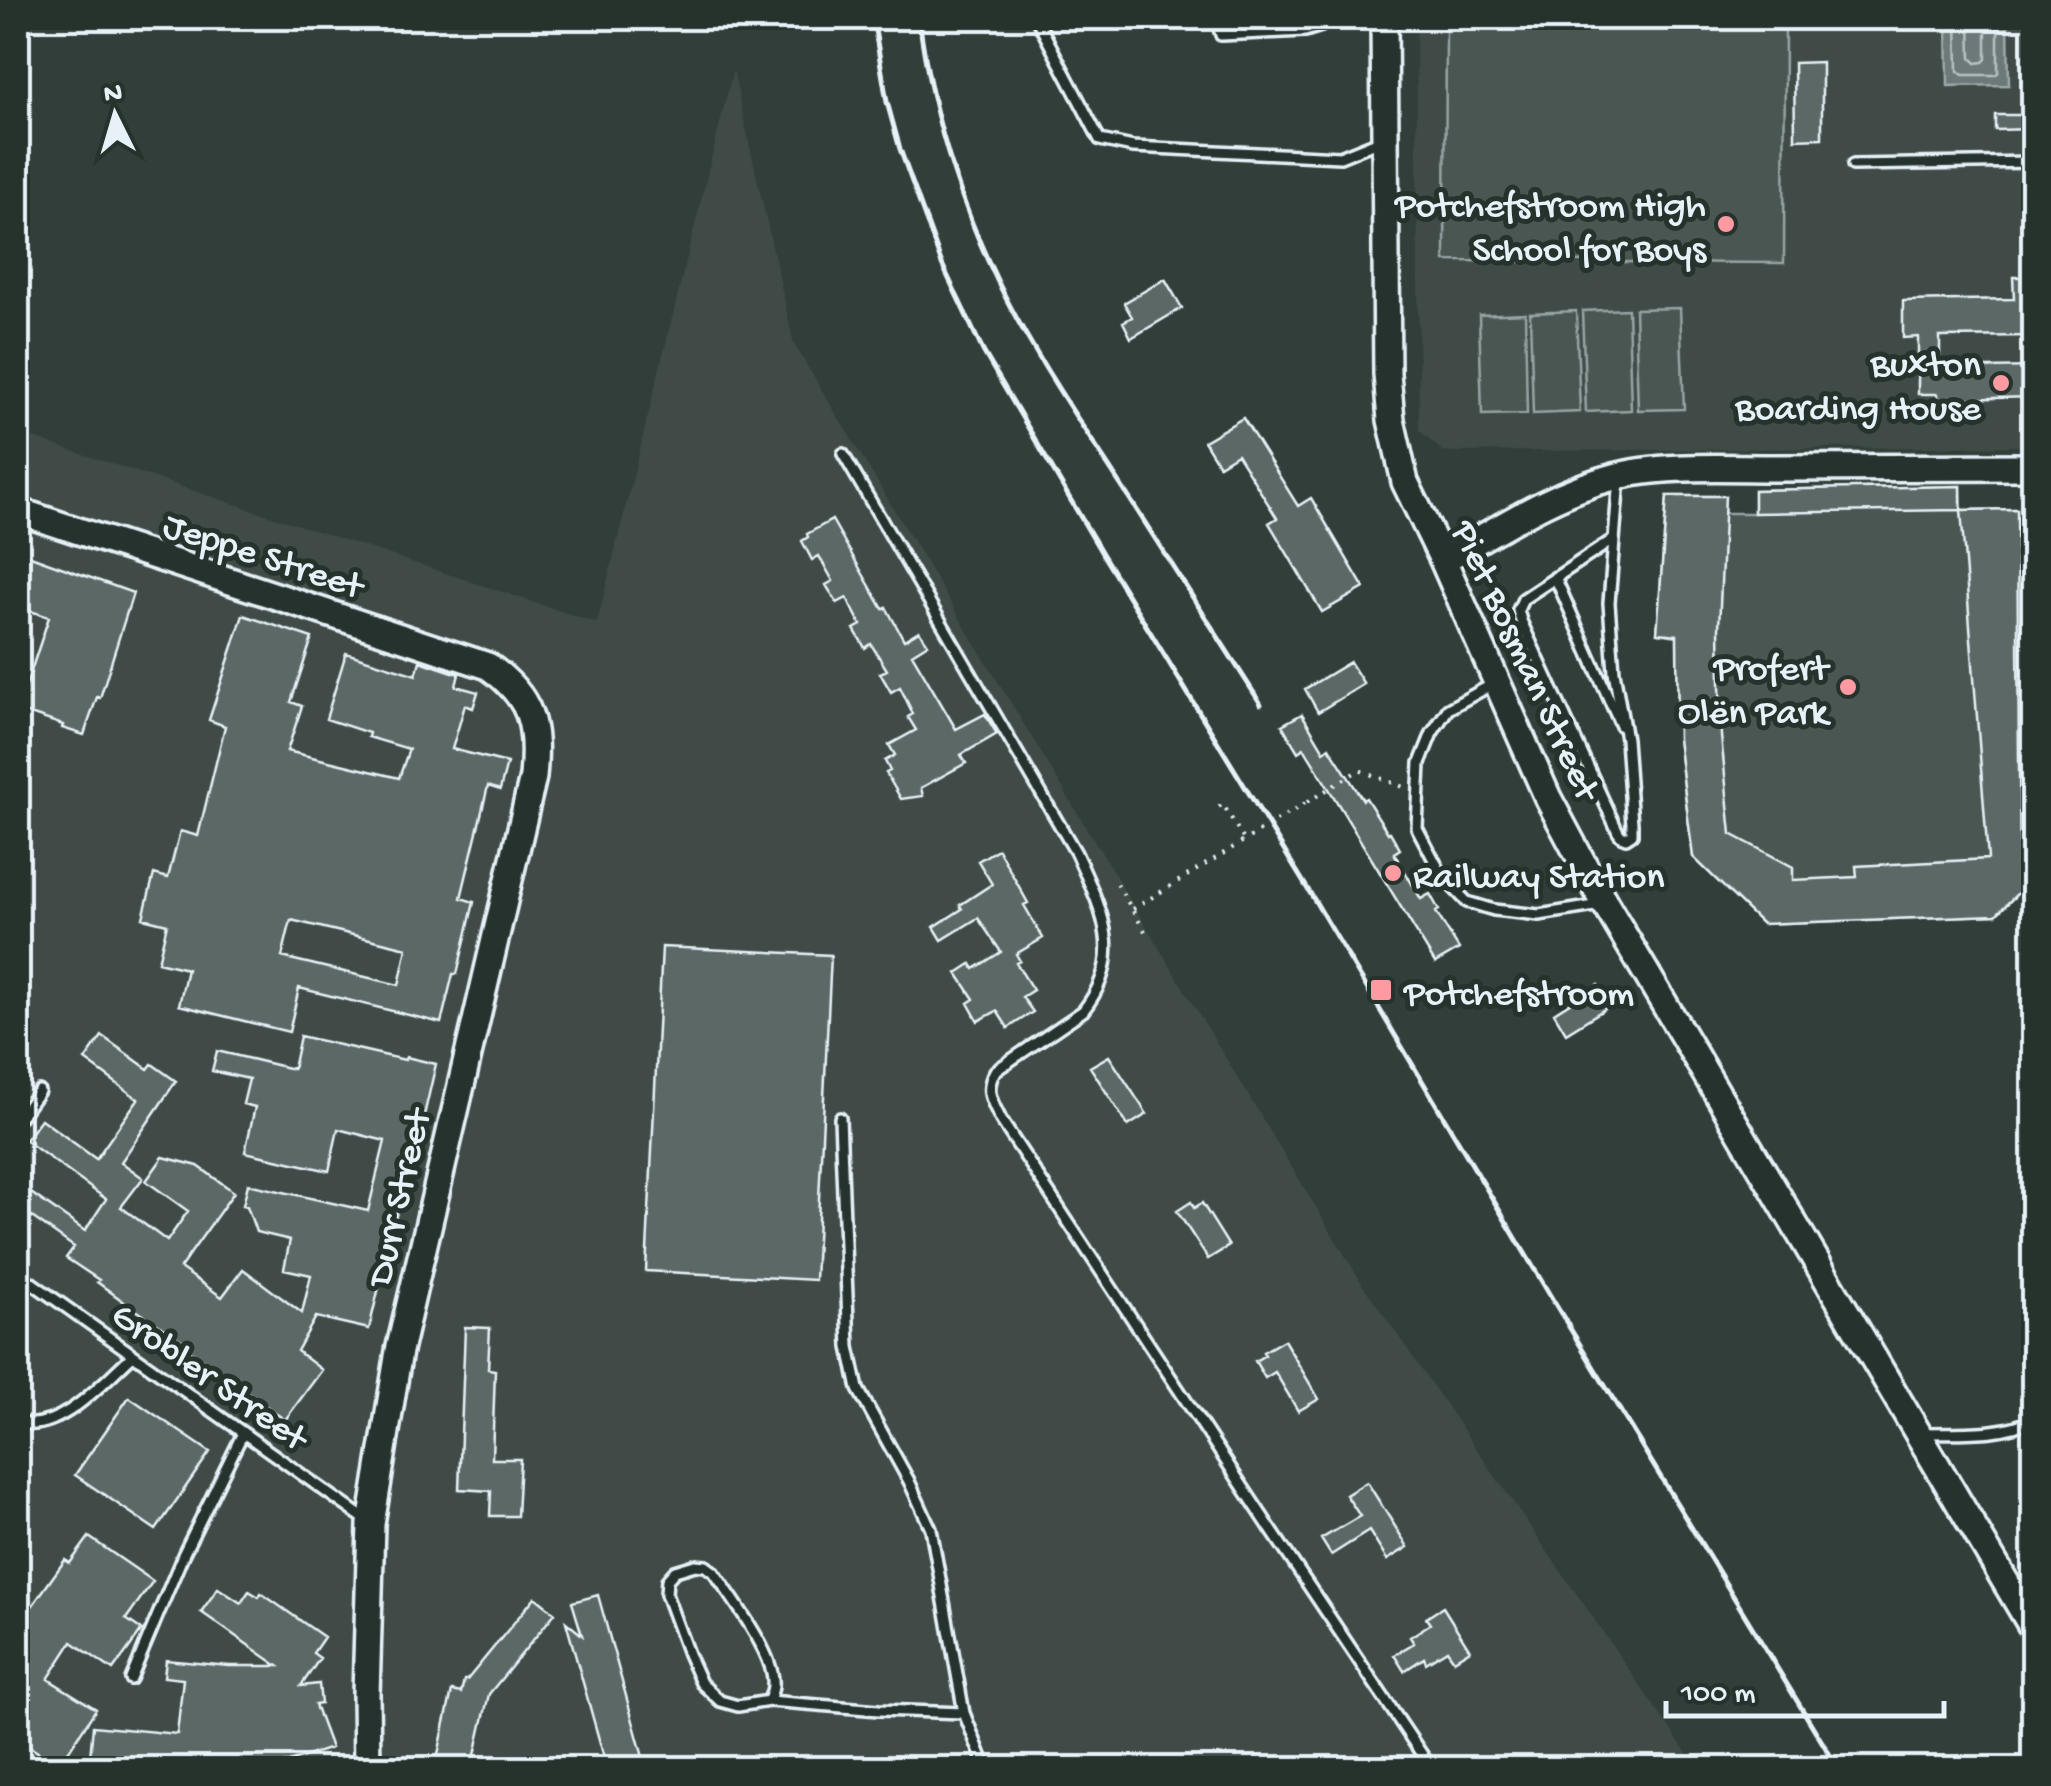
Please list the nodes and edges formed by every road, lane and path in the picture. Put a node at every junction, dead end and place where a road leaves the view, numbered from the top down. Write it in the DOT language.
graph roads {
  1 [pos="1036,18"];
  2 [pos="1216,18"];
  3 [pos="1322,18"];
  4 [pos="1384,18"];
  5 [pos="1384,140"];
  6 [pos="2034,162"];
  7 [pos="1852,164"];
  8 [pos="843,454"];
  9 [pos="2034,467"];
  10 [pos="1619,475"];
  11 [pos="18,511"];
  12 [pos="1614,539"];
  13 [pos="1443,560"];
  14 [pos="1556,577"];
  15 [pos="488,666"];
  16 [pos="1496,682"];
  17 [pos="1626,739"];
  18 [pos="1419,793"];
  19 [pos="1219,807"];
  20 [pos="1244,840"];
  21 [pos="1117,884"];
  22 [pos="1605,904"];
  23 [pos="1133,909"];
  24 [pos="1146,933"];
  25 [pos="39,1091"];
  26 [pos="840,1118"];
  27 [pos="18,1120"];
  28 [pos="18,1273"];
  29 [pos="133,1355"];
  30 [pos="2034,1419"];
  31 [pos="18,1422"];
  32 [pos="243,1433"];
  33 [pos="1917,1433"];
  34 [pos="370,1524"];
  35 [pos="2034,1630"];
  36 [pos="131,1679"];
  37 [pos="769,1701"];
  38 [pos="964,1713"];
  39 [pos="367,1768"];
  40 [pos="986,1768"];
  41 [pos="1431,1768"];
  1 -- 5 [label="lane"];
  2 -- 3 [label="lane"];
  4 -- 5 [label="street, Piet Bosman Street"];
  5 -- 13 [label="street, Piet Bosman Street"];
  6 -- 7 [label="lane"];
  8 -- 41 [label="lane"];
  9 -- 10 [label="street"];
  10 -- 12 [label="lane"];
  10 -- 13 [label="street"];
  11 -- 15 [label="street, Jeppe Street"];
  12 -- 14 [label="lane"];
  12 -- 17 [label="lane"];
  13 -- 16 [label="street, Piet Bosman Street"];
  14 -- 17 [label="lane"];
  14 -- 17 [label="lane"];
  15 -- 34 [label="street, Durr Street"];
  16 -- 18 [label="lane"];
  16 -- 22 [label="street, Piet Bosman Street"];
  18 -- 20 [label="path, bridge"];
  18 -- 22 [label="lane"];
  19 -- 20 [label="path"];
  20 -- 23 [label="path, bridge"];
  21 -- 23 [label="path"];
  22 -- 33 [label="street, Piet Bosman Street"];
  23 -- 24 [label="path"];
  25 -- 27 [label="lane"];
  26 -- 38 [label="lane"];
  28 -- 29 [label="lane, Grobler Street"];
  29 -- 31 [label="lane"];
  29 -- 32 [label="lane, Grobler Street"];
  30 -- 33 [label="lane"];
  32 -- 34 [label="lane, Grobler Street"];
  32 -- 36 [label="lane"];
  33 -- 35 [label="street, Piet Bosman Street"];
  34 -- 39 [label="street, Durr Street"];
  37 -- 37 [label="lane"];
  37 -- 38 [label="lane"];
  38 -- 40 [label="lane"];
}
